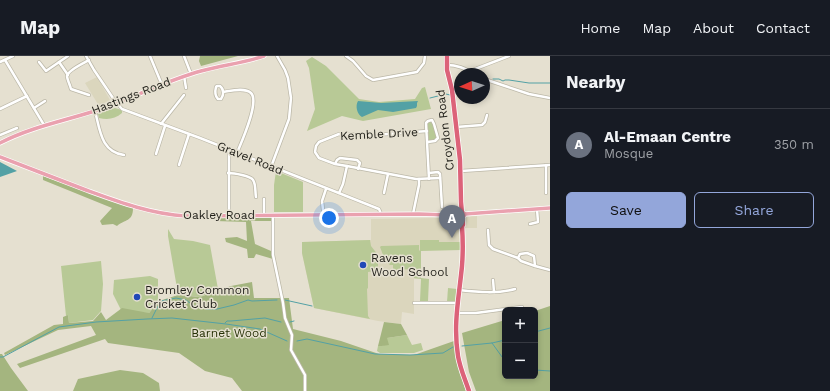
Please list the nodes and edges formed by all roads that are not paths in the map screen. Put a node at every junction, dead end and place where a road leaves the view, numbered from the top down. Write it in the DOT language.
graph roads {
  1 [pos="13,56"];
  2 [pos="68,56"];
  3 [pos="86,56"];
  4 [pos="150,56"];
  5 [pos="184,56"];
  6 [pos="264,56"];
  7 [pos="277,56"];
  8 [pos="346,56"];
  9 [pos="425,56"];
  10 [pos="448,56"];
  11 [pos="509,56"];
  12 [pos="6,60"];
  13 [pos="89,60"];
  14 [pos="0,62"];
  15 [pos="39,62"];
  16 [pos="59,62"];
  17 [pos="447,65"];
  18 [pos="462,68"];
  19 [pos="478,68"];
  20 [pos="68,74"];
  21 [pos="191,74"];
  22 [pos="184,76"];
  23 [pos="490,81"];
  24 [pos="162,84"];
  25 [pos="186,88"];
  26 [pos="223,92"];
  27 [pos="89,95"];
  28 [pos="184,95"];
  29 [pos="27,96"];
  30 [pos="550,98"];
  31 [pos="46,101"];
  32 [pos="117,104"];
  33 [pos="34,108"];
  34 [pos="0,109"];
  35 [pos="95,111"];
  36 [pos="487,115"];
  37 [pos="161,124"];
  38 [pos="44,125"];
  39 [pos="165,126"];
  40 [pos="456,127"];
  41 [pos="17,128"];
  42 [pos="11,131"];
  43 [pos="427,131"];
  44 [pos="189,134"];
  45 [pos="0,135"];
  46 [pos="14,136"];
  47 [pos="428,142"];
  48 [pos="0,143"];
  49 [pos="229,150"];
  50 [pos="237,153"];
  51 [pos="156,154"];
  52 [pos="124,155"];
  53 [pos="0,157"];
  54 [pos="335,164"];
  55 [pos="179,165"];
  56 [pos="546,165"];
  57 [pos="550,165"];
  58 [pos="347,166"];
  59 [pos="271,167"];
  60 [pos="358,169"];
  61 [pos="460,171"];
  62 [pos="228,173"];
  63 [pos="429,173"];
  64 [pos="388,174"];
  65 [pos="440,178"];
  66 [pos="419,179"];
  67 [pos="429,179"];
  68 [pos="326,189"];
  69 [pos="384,193"];
  70 [pos="546,193"];
  71 [pos="339,194"];
  72 [pos="256,197"];
  73 [pos="264,198"];
  74 [pos="442,207"];
  75 [pos="550,208"];
  76 [pos="537,209"];
  77 [pos="323,210"];
  78 [pos="413,214"];
  79 [pos="229,215"];
  80 [pos="264,215"];
  81 [pos="273,215"];
  82 [pos="381,215"];
  83 [pos="462,215"];
  84 [pos="530,224"];
  85 [pos="488,230"];
  86 [pos="518,258"];
  87 [pos="535,266"];
  88 [pos="550,270"];
  89 [pos="493,280"];
  90 [pos="515,289"];
  91 [pos="459,290"];
  92 [pos="494,292"];
  93 [pos="414,303"];
  94 [pos="457,303"];
  95 [pos="502,310"];
  96 [pos="457,313"];
  97 [pos="305,391"];
  98 [pos="469,391"];
  1 -- 12 [label="street"];
  2 -- 16 [label="street"];
  3 -- 13 [label="street"];
  4 -- 24 [label="street"];
  5 -- 21 [label="street"];
  6 -- 21 [label="main road, Hastings Road"];
  7 -- 59 [label="street"];
  8 -- 9 [label="street"];
  10 -- 17 [label="highway, Croydon Road"];
  11 -- 19 [label="street"];
  12 -- 14 [label="street"];
  12 -- 29 [label="street"];
  13 -- 20 [label="street"];
  13 -- 32 [label="street"];
  15 -- 16 [label="street"];
  16 -- 20 [label="street"];
  17 -- 18 [label="street"];
  17 -- 40 [label="highway, Croydon Road"];
  20 -- 27 [label="street"];
  21 -- 22 [label="main road, Hastings Road"];
  22 -- 24 [label="main road, Hastings Road"];
  22 -- 25 [label="street"];
  23 -- 30 [label="street"];
  24 -- 32 [label="main road, Hastings Road"];
  26 -- 26 [label="street"];
  26 -- 50 [label="street"];
  28 -- 37 [label="street"];
  29 -- 33 [label="street"];
  29 -- 34 [label="street"];
  31 -- 33 [label="street"];
  32 -- 35 [label="main road, Hastings Road"];
  32 -- 37 [label="street, Gravel Road"];
  33 -- 38 [label="street"];
  35 -- 38 [label="main road, Hastings Road"];
  35 -- 52 [label="street"];
  36 -- 40 [label="street"];
  37 -- 39 [label="street, Gravel Road"];
  38 -- 46 [label="main road, Hastings Road"];
  39 -- 44 [label="street, Gravel Road"];
  39 -- 51 [label="street"];
  40 -- 61 [label="highway, Croydon Road"];
  41 -- 42 [label="street"];
  42 -- 45 [label="street"];
  42 -- 46 [label="street"];
  43 -- 47 [label="street"];
  43 -- 47 [label="street"];
  43 -- 54 [label="street, Kemble Drive"];
  44 -- 49 [label="street, Gravel Road"];
  44 -- 55 [label="street"];
  46 -- 48 [label="main road, Hastings Road"];
  47 -- 63 [label="street"];
  49 -- 50 [label="street, Gravel Road"];
  49 -- 62 [label="street"];
  50 -- 59 [label="street, Gravel Road"];
  53 -- 79 [label="main road, Oakley Road"];
  54 -- 58 [label="street"];
  54 -- 60 [label="street"];
  56 -- 57 [label="street"];
  56 -- 61 [label="street"];
  56 -- 70 [label="street"];
  58 -- 60 [label="street"];
  58 -- 71 [label="street"];
  59 -- 68 [label="street, Gravel Road"];
  60 -- 64 [label="street"];
  61 -- 83 [label="highway, Croydon Road"];
  62 -- 72 [label="street"];
  62 -- 79 [label="street"];
  63 -- 65 [label="street"];
  63 -- 67 [label="street"];
  64 -- 66 [label="street"];
  64 -- 69 [label="street"];
  65 -- 67 [label="street"];
  65 -- 74 [label="street"];
  66 -- 67 [label="street"];
  66 -- 78 [label="street"];
  68 -- 71 [label="street, Gravel Road"];
  68 -- 77 [label="street"];
  71 -- 82 [label="street, Gravel Road"];
  73 -- 80 [label="street"];
  75 -- 76 [label="main road, Oakley Road"];
  76 -- 83 [label="main road, Oakley Road"];
  76 -- 84 [label="street"];
  78 -- 82 [label="main road, Oakley Road"];
  78 -- 83 [label="main road, Oakley Road"];
  79 -- 80 [label="main road, Oakley Road"];
  80 -- 81 [label="main road, Oakley Road"];
  81 -- 82 [label="main road, Oakley Road"];
  81 -- 97 [label="street"];
  83 -- 91 [label="highway, Croydon Road"];
  85 -- 86 [label="street"];
  86 -- 87 [label="street"];
  86 -- 87 [label="street"];
  87 -- 88 [label="street"];
  89 -- 92 [label="street"];
  90 -- 92 [label="street"];
  91 -- 92 [label="street"];
  91 -- 94 [label="highway, Croydon Road"];
  93 -- 94 [label="street"];
  94 -- 96 [label="highway, Croydon Road"];
  95 -- 96 [label="street"];
  96 -- 98 [label="highway, Croydon Road"];
}
